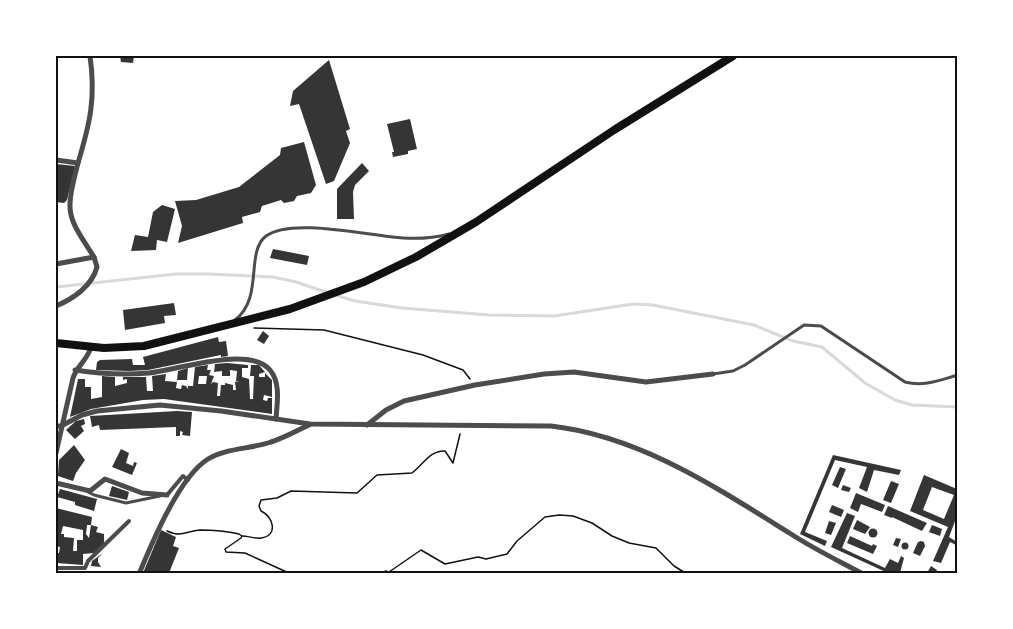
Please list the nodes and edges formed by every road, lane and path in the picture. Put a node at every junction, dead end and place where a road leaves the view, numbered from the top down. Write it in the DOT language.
graph roads {
  1 [pos="90,56"];
  2 [pos="733,56"];
  3 [pos="56,160"];
  4 [pos="78,163"];
  5 [pos="457,233"];
  6 [pos="94,257"];
  7 [pos="56,264"];
  8 [pos="58,305"];
  9 [pos="239,322"];
  10 [pos="226,326"];
  11 [pos="56,343"];
  12 [pos="91,347"];
  13 [pos="75,370"];
  14 [pos="713,374"];
  15 [pos="957,375"];
  16 [pos="475,386"];
  17 [pos="276,418"];
  18 [pos="310,424"];
  19 [pos="367,425"];
  20 [pos="58,426"];
  21 [pos="462,426"];
  22 [pos="56,453"];
  23 [pos="189,480"];
  24 [pos="56,483"];
  25 [pos="87,491"];
  26 [pos="167,495"];
  27 [pos="129,521"];
  28 [pos="158,527"];
  29 [pos="242,536"];
  30 [pos="56,568"];
  31 [pos="74,571"];
  32 [pos="390,572"];
  33 [pos="139,573"];
  34 [pos="291,573"];
  35 [pos="379,573"];
  36 [pos="687,573"];
  37 [pos="863,573"];
  1 -- 4 [label="street"];
  2 -- 5 [label="main road"];
  3 -- 4 [label="street"];
  4 -- 6 [label="street"];
  5 -- 9 [label="main road"];
  5 -- 10 [label="lane"];
  6 -- 7 [label="street"];
  6 -- 8 [label="street"];
  9 -- 10 [label="main road"];
  9 -- 16 [label="path"];
  10 -- 12 [label="main road"];
  11 -- 12 [label="main road"];
  12 -- 13 [label="street"];
  13 -- 17 [label="street"];
  13 -- 20 [label="street"];
  14 -- 15 [label="lane"];
  14 -- 16 [label="street"];
  16 -- 19 [label="street"];
  17 -- 18 [label="street"];
  17 -- 20 [label="street"];
  18 -- 19 [label="street"];
  18 -- 23 [label="street"];
  19 -- 21 [label="street"];
  20 -- 22 [label="street"];
  21 -- 29 [label="path"];
  21 -- 37 [label="street"];
  23 -- 26 [label="street"];
  23 -- 28 [label="street"];
  24 -- 25 [label="street"];
  25 -- 26 [label="lane"];
  25 -- 26 [label="street"];
  27 -- 31 [label="street"];
  28 -- 29 [label="path"];
  28 -- 33 [label="street"];
  29 -- 34 [label="path"];
  30 -- 31 [label="street"];
  32 -- 35 [label="path"];
  32 -- 36 [label="path"];
}
